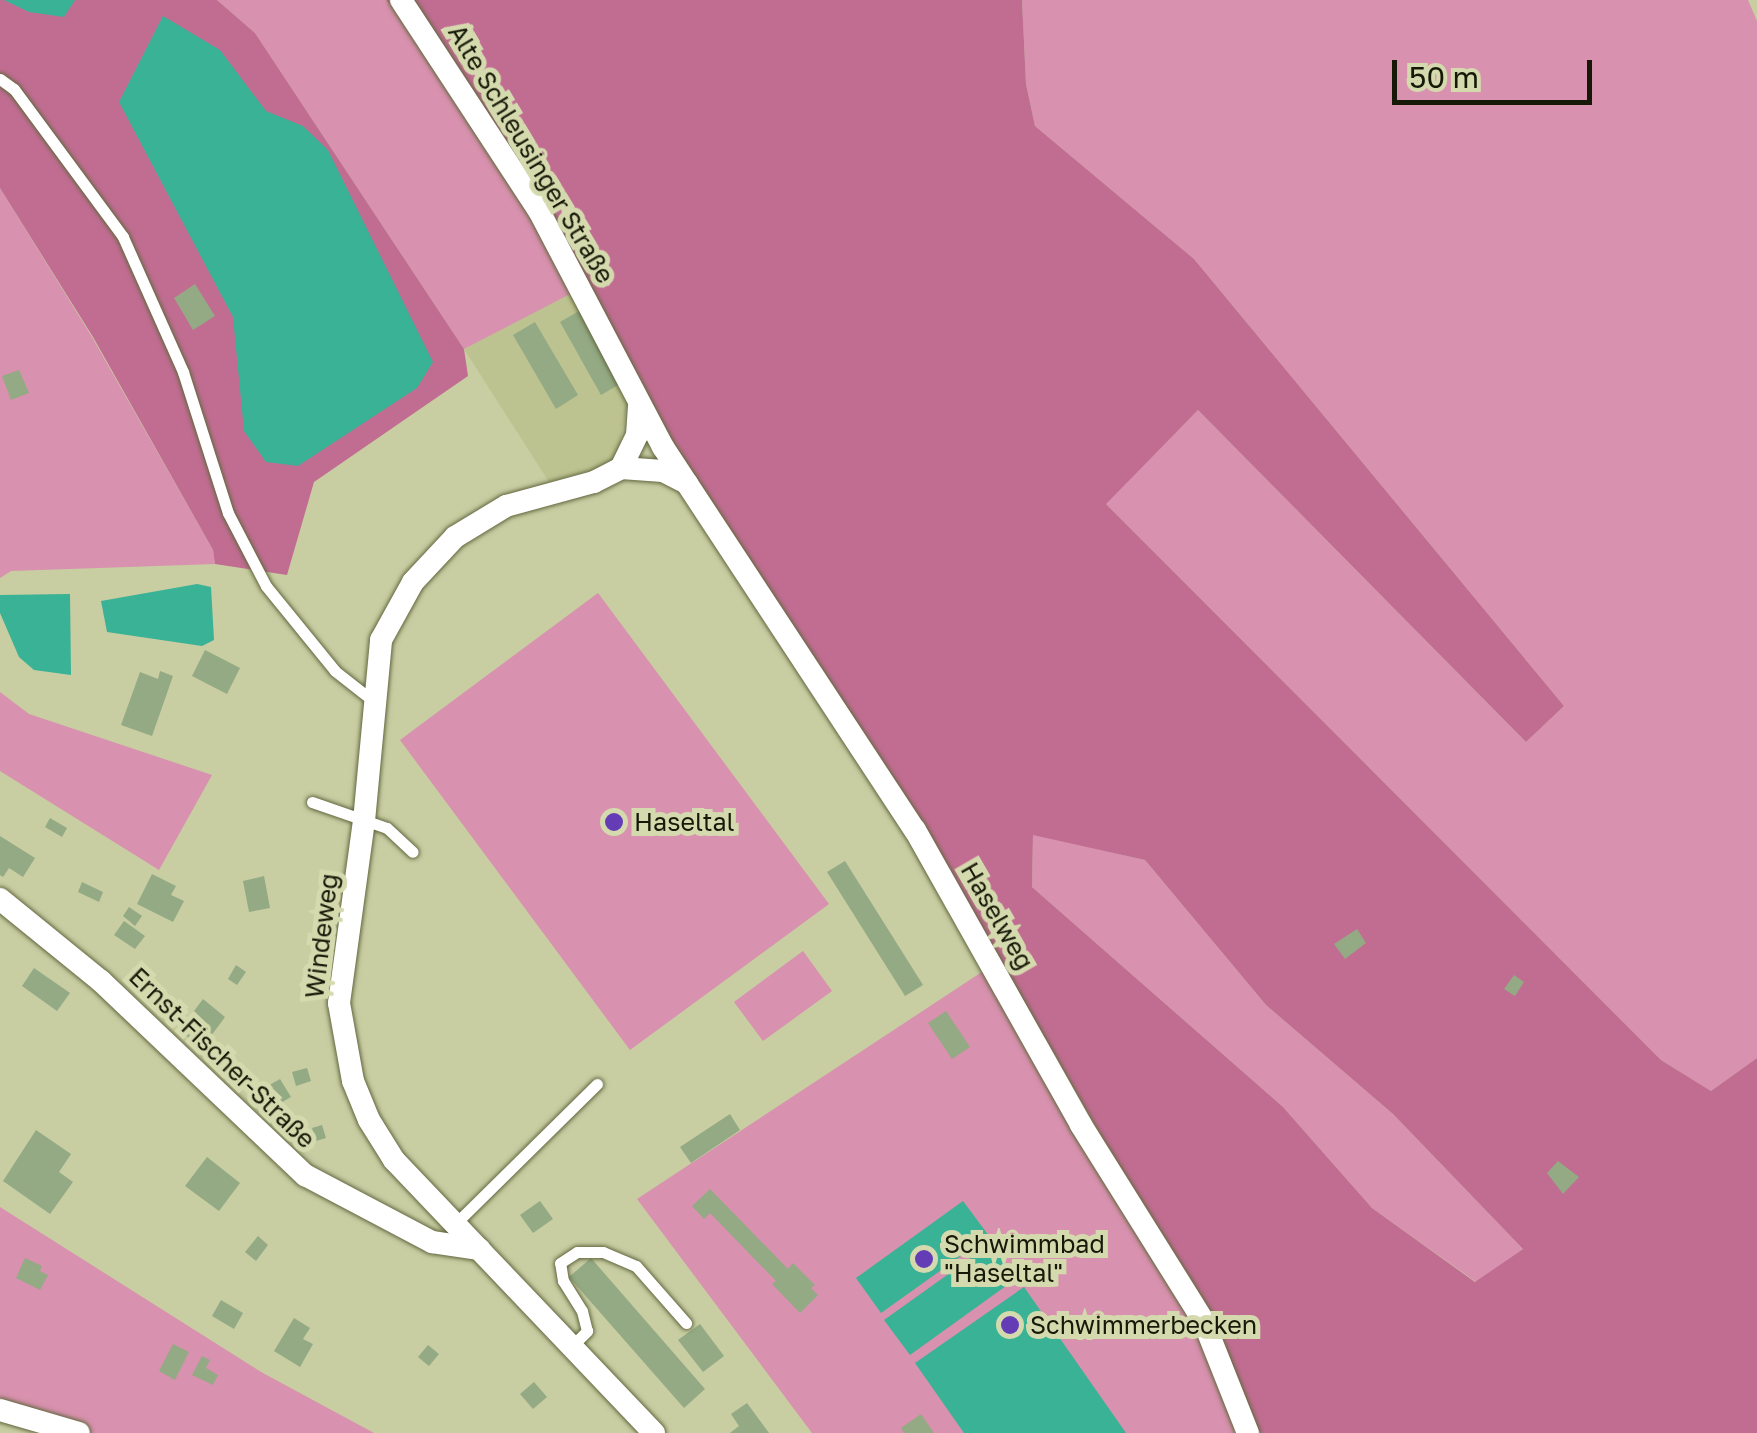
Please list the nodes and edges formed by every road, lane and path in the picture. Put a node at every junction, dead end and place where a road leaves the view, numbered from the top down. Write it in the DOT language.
graph roads {
  1 [pos="401,0"];
  2 [pos="0,79"];
  3 [pos="640,406"];
  4 [pos="663,447"];
  5 [pos="621,468"];
  6 [pos="690,485"];
  7 [pos="372,700"];
  8 [pos="312,802"];
  9 [pos="364,821"];
  10 [pos="414,852"];
  11 [pos="0,899"];
  12 [pos="597,1084"];
  13 [pos="456,1223"];
  14 [pos="478,1249"];
  15 [pos="686,1323"];
  16 [pos="571,1346"];
  17 [pos="0,1410"];
  18 [pos="79,1433"];
  19 [pos="654,1433"];
  20 [pos="1248,1433"];
  1 -- 3 [label="street, Alte Schleusinger Straße"];
  2 -- 7 [label="lane"];
  3 -- 4 [label="street, Alte Schleusinger Straße"];
  3 -- 5 [label="street"];
  4 -- 6 [label="street, Haselweg"];
  5 -- 6 [label="street"];
  5 -- 7 [label="street, Windeweg"];
  6 -- 20 [label="street, Haselweg"];
  7 -- 9 [label="street, Windeweg"];
  8 -- 9 [label="lane"];
  9 -- 10 [label="lane"];
  9 -- 13 [label="street, Windeweg"];
  11 -- 14 [label="street, Ernst-Fischer-Straße"];
  12 -- 13 [label="lane"];
  13 -- 14 [label="street, Windeweg"];
  14 -- 16 [label="street, Windeweg"];
  15 -- 16 [label="lane"];
  16 -- 19 [label="street, Windeweg"];
  17 -- 18 [label="street"];
}
